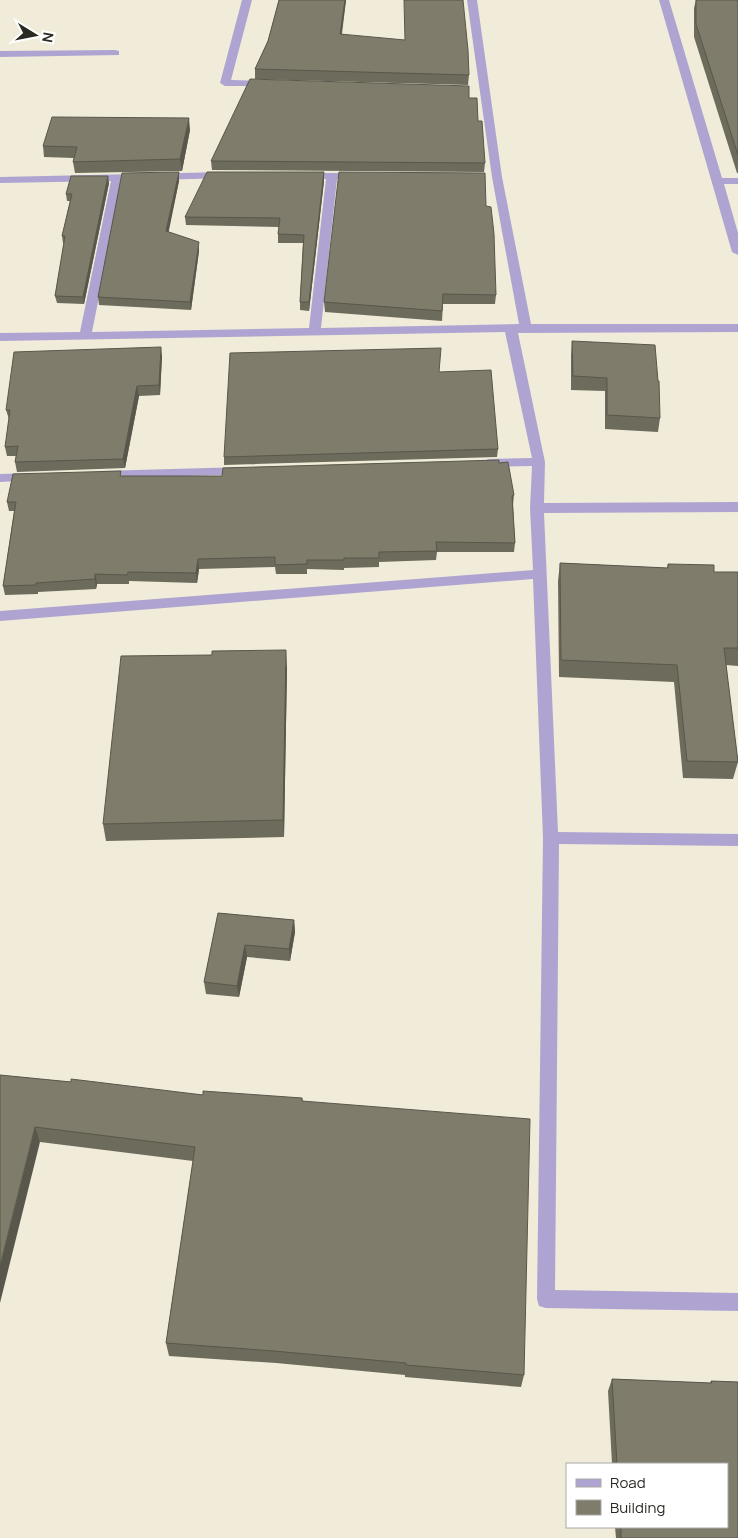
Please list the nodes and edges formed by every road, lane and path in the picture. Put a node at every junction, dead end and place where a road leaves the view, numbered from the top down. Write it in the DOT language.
graph roads {
  1 [pos="247,0"];
  2 [pos="472,0"];
  3 [pos="664,0"];
  4 [pos="115,53"];
  5 [pos="0,54"];
  6 [pos="275,84"];
  7 [pos="232,175"];
  8 [pos="292,176"];
  9 [pos="332,176"];
  10 [pos="371,176"];
  11 [pos="118,178"];
  12 [pos="0,180"];
  13 [pos="738,180"];
  14 [pos="717,181"];
  15 [pos="738,252"];
  16 [pos="526,328"];
  17 [pos="738,328"];
  18 [pos="315,332"];
  19 [pos="85,335"];
  20 [pos="0,337"];
  21 [pos="539,462"];
  22 [pos="480,463"];
  23 [pos="260,470"];
  24 [pos="91,475"];
  25 [pos="42,477"];
  26 [pos="0,478"];
  27 [pos="738,507"];
  28 [pos="537,508"];
  29 [pos="541,574"];
  30 [pos="0,616"];
  31 [pos="551,838"];
  32 [pos="738,840"];
  33 [pos="738,1302"];
  1 -- 6 [label="street"];
  2 -- 16 [label="street"];
  3 -- 14 [label="street"];
  4 -- 5 [label="street"];
  7 -- 11 [label="street"];
  8 -- 9 [label="street"];
  9 -- 10 [label="street"];
  9 -- 18 [label="street"];
  11 -- 12 [label="street"];
  11 -- 19 [label="street"];
  13 -- 14 [label="street"];
  14 -- 15 [label="street"];
  16 -- 17 [label="street"];
  16 -- 18 [label="street"];
  16 -- 21 [label="street"];
  18 -- 19 [label="street"];
  19 -- 20 [label="street"];
  21 -- 22 [label="street"];
  21 -- 28 [label="street"];
  23 -- 24 [label="street"];
  25 -- 26 [label="street"];
  27 -- 28 [label="street"];
  28 -- 29 [label="street"];
  29 -- 30 [label="street"];
  29 -- 31 [label="street"];
  31 -- 32 [label="street"];
  31 -- 33 [label="street"];
}
